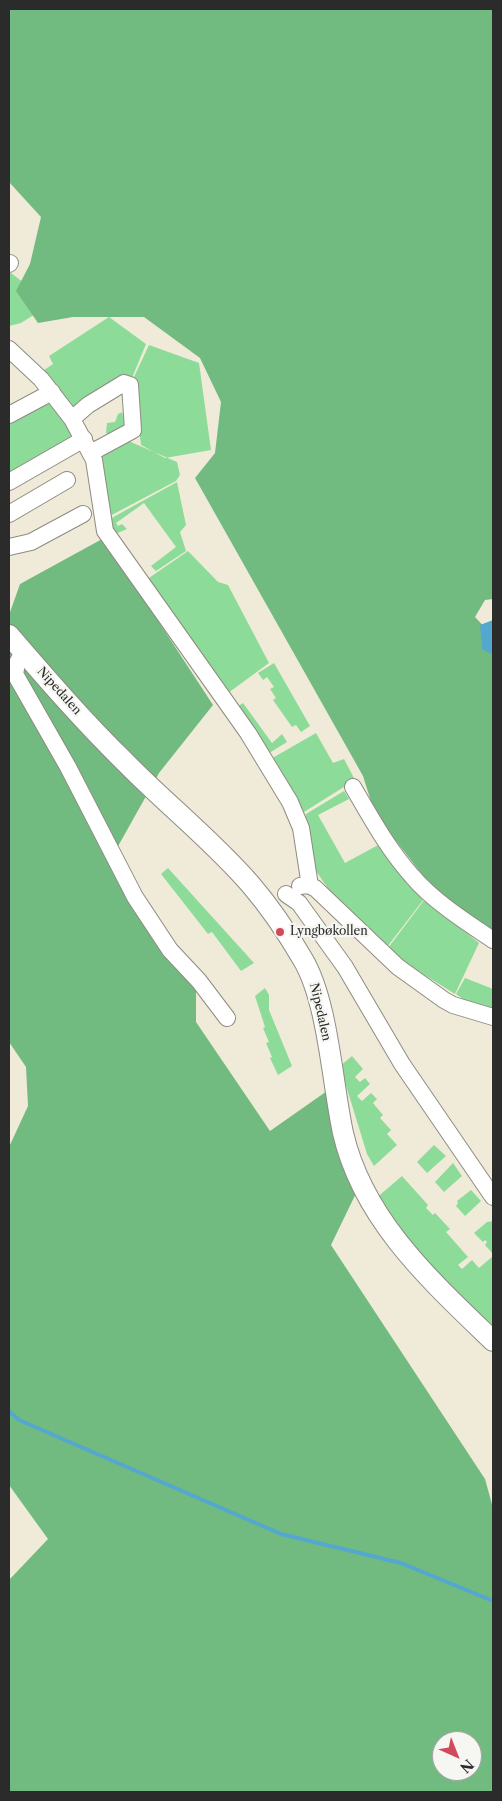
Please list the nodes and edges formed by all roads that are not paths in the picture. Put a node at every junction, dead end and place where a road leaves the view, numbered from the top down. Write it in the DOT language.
graph roads {
  1 [pos="9,349"];
  2 [pos="52,392"];
  3 [pos="9,415"];
  4 [pos="72,419"];
  5 [pos="87,444"];
  6 [pos="67,480"];
  7 [pos="9,482"];
  8 [pos="9,514"];
  9 [pos="83,514"];
  10 [pos="9,533"];
  11 [pos="9,547"];
  12 [pos="9,635"];
  13 [pos="23,652"];
  14 [pos="352,787"];
  15 [pos="310,886"];
  16 [pos="286,894"];
  17 [pos="264,903"];
  18 [pos="493,940"];
  19 [pos="227,1018"];
  20 [pos="490,1018"];
  21 [pos="493,1197"];
  22 [pos="493,1340"];
  1 -- 2 [label="street"];
  2 -- 3 [label="street"];
  2 -- 4 [label="street"];
  4 -- 5 [label="street"];
  4 -- 5 [label="street"];
  5 -- 7 [label="street"];
  5 -- 15 [label="street"];
  6 -- 8 [label="street"];
  9 -- 11 [label="street"];
  10 -- 11 [label="street"];
  12 -- 13 [label="street, Nipedalen"];
  13 -- 17 [label="street, Nipedalen"];
  13 -- 19 [label="street, Nipedalen"];
  14 -- 18 [label="street"];
  15 -- 16 [label="street"];
  15 -- 20 [label="street"];
  16 -- 17 [label="street"];
  16 -- 21 [label="street"];
  17 -- 22 [label="street, Nipedalen"];
}
